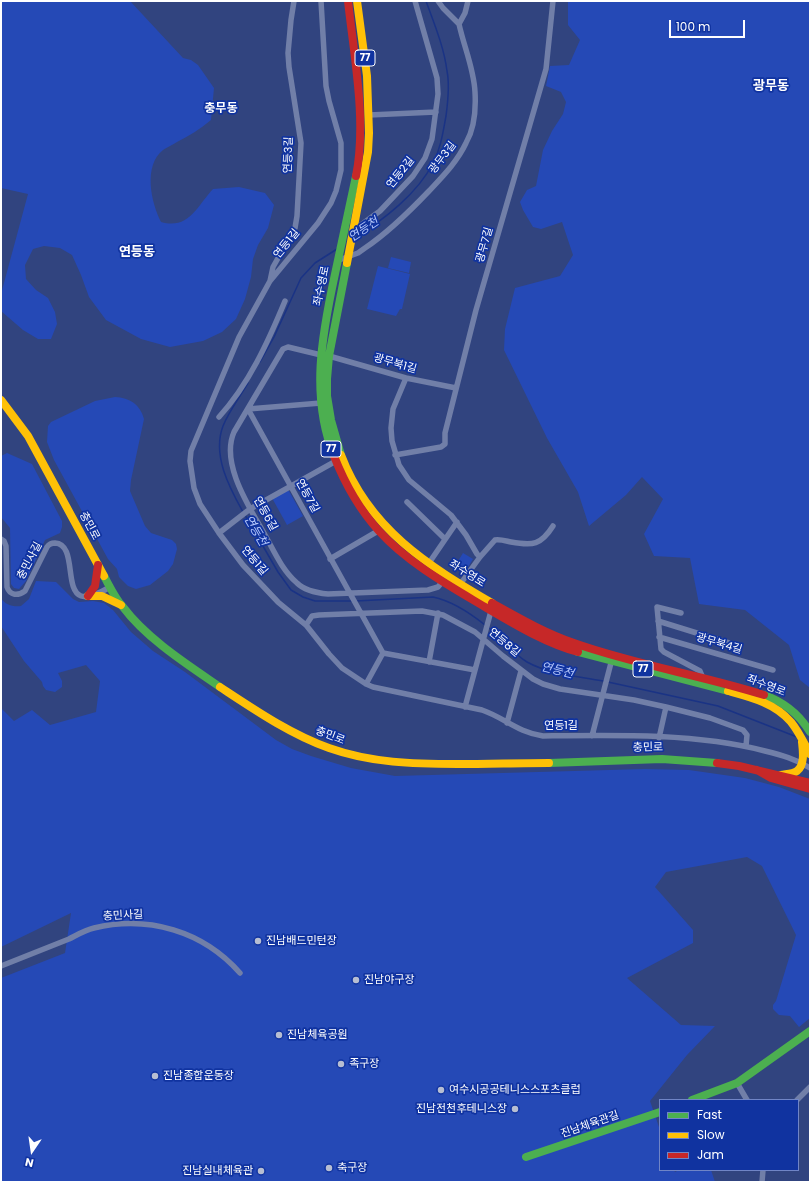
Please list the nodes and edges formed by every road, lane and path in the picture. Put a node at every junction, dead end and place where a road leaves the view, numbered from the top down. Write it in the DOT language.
graph roads {
  1 [pos="294,1"];
  2 [pos="321,1"];
  3 [pos="348,1"];
  4 [pos="357,1"];
  5 [pos="415,1"];
  6 [pos="438,1"];
  7 [pos="468,1"];
  8 [pos="553,1"];
  9 [pos="359,14"];
  10 [pos="350,15"];
  11 [pos="460,24"];
  12 [pos="436,112"];
  13 [pos="370,115"];
  14 [pos="364,151"];
  15 [pos="354,230"];
  16 [pos="348,256"];
  17 [pos="339,260"];
  18 [pos="270,281"];
  19 [pos="285,301"];
  20 [pos="325,356"];
  21 [pos="406,378"];
  22 [pos="456,388"];
  23 [pos="1,400"];
  24 [pos="321,403"];
  25 [pos="248,409"];
  26 [pos="219,417"];
  27 [pos="395,454"];
  28 [pos="336,461"];
  29 [pos="290,486"];
  30 [pos="407,502"];
  31 [pos="250,509"];
  32 [pos="457,522"];
  33 [pos="553,526"];
  34 [pos="378,530"];
  35 [pos="219,533"];
  36 [pos="1,539"];
  37 [pos="445,539"];
  38 [pos="480,557"];
  39 [pos="330,559"];
  40 [pos="429,563"];
  41 [pos="98,565"];
  42 [pos="441,577"];
  43 [pos="461,583"];
  44 [pos="110,587"];
  45 [pos="348,593"];
  46 [pos="88,596"];
  47 [pos="121,605"];
  48 [pos="490,612"];
  49 [pos="681,613"];
  50 [pos="360,614"];
  51 [pos="438,614"];
  52 [pos="658,621"];
  53 [pos="306,625"];
  54 [pos="659,637"];
  55 [pos="483,639"];
  56 [pos="729,643"];
  57 [pos="382,653"];
  58 [pos="611,661"];
  59 [pos="430,662"];
  60 [pos="475,670"];
  61 [pos="773,670"];
  62 [pos="521,671"];
  63 [pos="703,678"];
  64 [pos="366,684"];
  65 [pos="602,696"];
  66 [pos="465,707"];
  67 [pos="666,707"];
  68 [pos="507,723"];
  69 [pos="809,730"];
  70 [pos="592,736"];
  71 [pos="801,737"];
  72 [pos="659,738"];
  73 [pos="746,746"];
  74 [pos="810,746"];
  75 [pos="805,758"];
  76 [pos="810,768"];
  77 [pos="757,770"];
  78 [pos="781,775"];
  79 [pos="810,783"];
  80 [pos="810,789"];
  81 [pos="1,966"];
  82 [pos="240,973"];
  83 [pos="810,1031"];
  84 [pos="737,1083"];
  85 [pos="810,1087"];
  86 [pos="695,1099"];
  87 [pos="746,1099"];
  88 [pos="797,1099"];
  89 [pos="659,1112"];
  90 [pos="526,1157"];
  91 [pos="764,1171"];
  92 [pos="762,1182"];
  1 -- 18 [label="street, 연등3길"];
  2 -- 18 [label="street, 연등1길"];
  3 -- 10 [label="main road, 77"];
  4 -- 9 [label="main road, 77"];
  5 -- 12 [label="street, 연등2길"];
  6 -- 11 [label="street"];
  7 -- 11 [label="street"];
  8 -- 22 [label="street, 광무7길"];
  9 -- 10 [label="main road"];
  9 -- 13 [label="main road, 77"];
  10 -- 14 [label="main road, 77"];
  11 -- 16 [label="street, 광무3길"];
  12 -- 13 [label="street"];
  12 -- 15 [label="street, 연등2길"];
  13 -- 14 [label="main road, 77"];
  14 -- 15 [label="main road, 77"];
  14 -- 17 [label="main road, 좌수영로 / 77"];
  15 -- 16 [label="main road, 좌수영로"];
  16 -- 17 [label="street, 광무3길"];
  16 -- 20 [label="main road, 좌수영로 / 77"];
  17 -- 20 [label="main road, 좌수영로 / 77"];
  18 -- 35 [label="street, 연등1길"];
  19 -- 26 [label="street"];
  20 -- 21 [label="street, 광무북1길"];
  20 -- 24 [label="main road, 좌수영로 / 77"];
  20 -- 25 [label="street, 연등6길"];
  20 -- 40 [label="main road, 좌수영로 / 77"];
  21 -- 22 [label="street, 광무북1길"];
  21 -- 27 [label="street"];
  22 -- 27 [label="street, 광무7길"];
  23 -- 41 [label="main road, 충민로"];
  24 -- 25 [label="street"];
  24 -- 28 [label="main road, 좌수영로 / 77"];
  25 -- 29 [label="street, 연등7길"];
  25 -- 31 [label="street, 연등6길"];
  27 -- 32 [label="street"];
  28 -- 29 [label="street"];
  28 -- 34 [label="main road, 좌수영로 / 77"];
  29 -- 31 [label="street"];
  29 -- 39 [label="street, 연등7길"];
  30 -- 37 [label="street"];
  31 -- 35 [label="street"];
  31 -- 45 [label="street, 연등6길"];
  32 -- 37 [label="street"];
  32 -- 38 [label="street"];
  33 -- 38 [label="street"];
  34 -- 39 [label="street"];
  34 -- 42 [label="main road, 좌수영로 / 77"];
  35 -- 53 [label="street, 연등1길"];
  36 -- 46 [label="street, 충민사길"];
  37 -- 40 [label="street"];
  38 -- 43 [label="street"];
  39 -- 45 [label="street, 연등7길"];
  40 -- 42 [label="main road, 좌수영로 / 77"];
  41 -- 44 [label="main road, 충민로"];
  41 -- 46 [label="main road"];
  42 -- 43 [label="main road, 좌수영로 / 77"];
  42 -- 45 [label="street, 연등6길"];
  42 -- 48 [label="main road, 좌수영로 / 77"];
  43 -- 58 [label="main road, 좌수영로 / 77"];
  44 -- 46 [label="street"];
  44 -- 47 [label="main road, 충민로"];
  45 -- 50 [label="street, 연등7길"];
  46 -- 47 [label="main road"];
  47 -- 77 [label="main road, 충민로"];
  48 -- 55 [label="street"];
  48 -- 58 [label="main road, 좌수영로 / 77"];
  49 -- 52 [label="street"];
  50 -- 51 [label="street, 연등8길"];
  50 -- 53 [label="street, 연등8길"];
  50 -- 57 [label="street"];
  51 -- 55 [label="street, 연등8길"];
  51 -- 59 [label="street"];
  52 -- 54 [label="street"];
  52 -- 56 [label="street"];
  53 -- 64 [label="street, 연등1길"];
  54 -- 61 [label="street, 광무북4길"];
  54 -- 63 [label="street"];
  55 -- 60 [label="street"];
  55 -- 62 [label="street, 연등8길"];
  57 -- 59 [label="street"];
  57 -- 64 [label="street"];
  58 -- 63 [label="main road, 좌수영로 / 77"];
  58 -- 65 [label="street"];
  58 -- 71 [label="main road, 좌수영로 / 77"];
  59 -- 60 [label="street"];
  60 -- 66 [label="street"];
  62 -- 65 [label="street, 연등8길"];
  62 -- 68 [label="street"];
  63 -- 69 [label="main road, 좌수영로 / 77"];
  64 -- 66 [label="street, 연등1길"];
  65 -- 67 [label="street, 연등8길"];
  65 -- 70 [label="street"];
  66 -- 68 [label="street, 연등1길"];
  67 -- 72 [label="street"];
  67 -- 73 [label="street, 연등8길"];
  68 -- 70 [label="street, 연등1길"];
  70 -- 72 [label="street, 연등1길"];
  71 -- 74 [label="main road"];
  71 -- 75 [label="main road"];
  72 -- 73 [label="street, 연등1길"];
  73 -- 75 [label="street, 연등1길"];
  75 -- 76 [label="street, 연등1길"];
  75 -- 78 [label="main road"];
  77 -- 78 [label="main road, 충민로"];
  77 -- 80 [label="main road"];
  78 -- 79 [label="main road, 충민로"];
  81 -- 82 [label="street, 충민사길"];
  83 -- 84 [label="main road"];
  84 -- 86 [label="main road"];
  84 -- 87 [label="street"];
  85 -- 88 [label="street"];
  89 -- 90 [label="main road, 진남체육관길"];
  91 -- 92 [label="street"];
}
